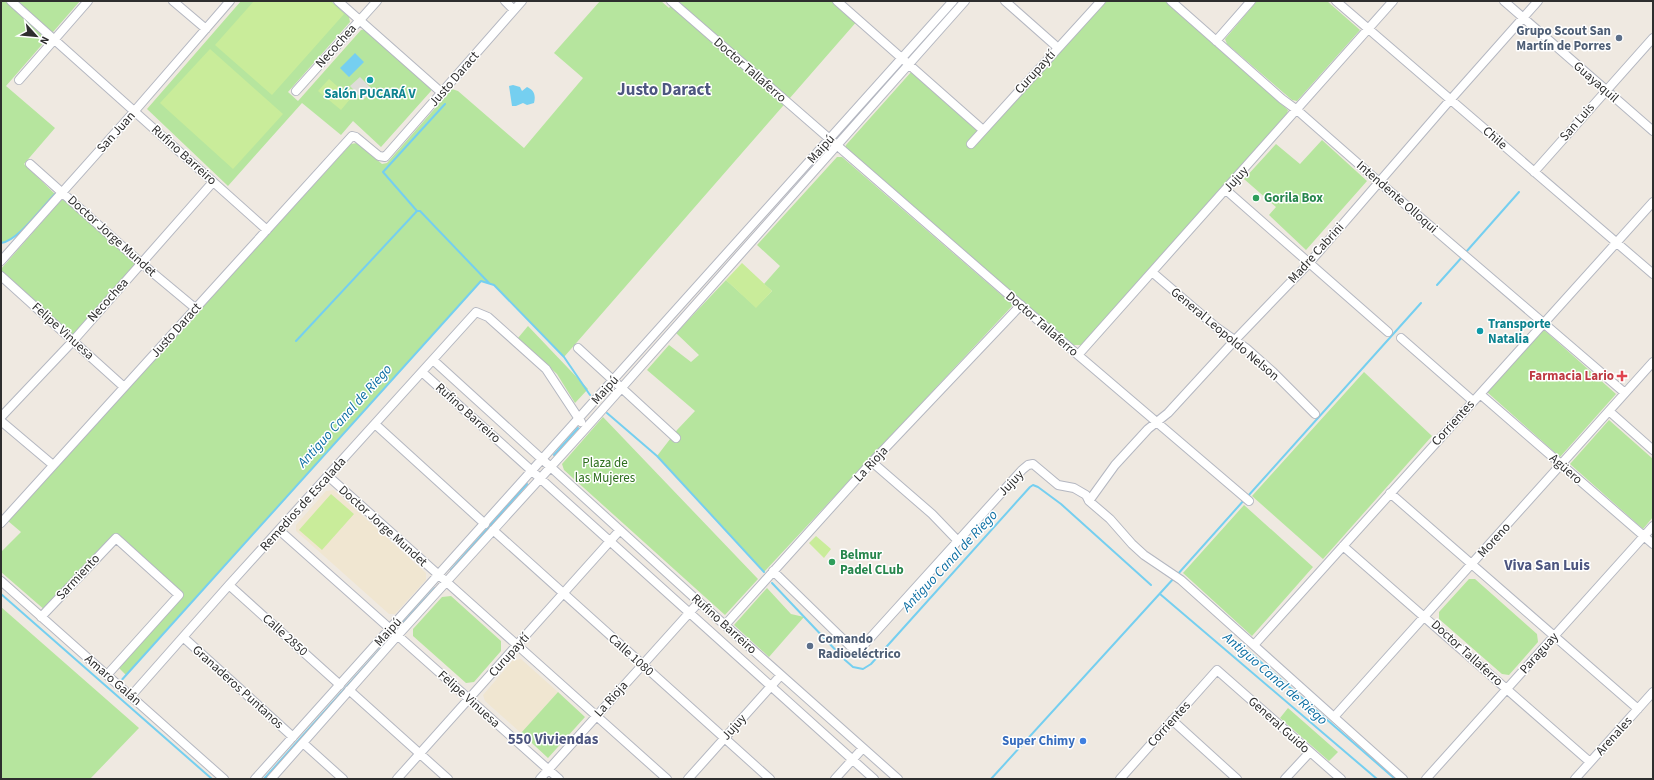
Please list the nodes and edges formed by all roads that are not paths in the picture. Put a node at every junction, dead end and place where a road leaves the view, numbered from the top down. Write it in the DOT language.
graph roads {
  1 [pos="11,1"];
  2 [pos="88,1"];
  3 [pos="173,1"];
  4 [pos="230,1"];
  5 [pos="338,1"];
  6 [pos="377,1"];
  7 [pos="505,1"];
  8 [pos="522,1"];
  9 [pos="671,1"];
  10 [pos="837,1"];
  11 [pos="953,1"];
  12 [pos="965,1"];
  13 [pos="1005,1"];
  14 [pos="1101,1"];
  15 [pos="1170,1"];
  16 [pos="1251,1"];
  17 [pos="1336,1"];
  18 [pos="1393,1"];
  19 [pos="1504,1"];
  20 [pos="1538,1"];
  21 [pos="514,10"];
  22 [pos="1523,17"];
  23 [pos="360,20"];
  24 [pos="206,29"];
  25 [pos="1368,29"];
  26 [pos="1653,38"];
  27 [pos="54,39"];
  28 [pos="1216,41"];
  29 [pos="1057,48"];
  30 [pos="901,59"];
  31 [pos="909,64"];
  32 [pos="19,80"];
  33 [pos="296,90"];
  34 [pos="1605,91"];
  35 [pos="442,93"];
  36 [pos="1451,99"];
  37 [pos="1297,110"];
  38 [pos="135,112"];
  39 [pos="983,130"];
  40 [pos="1653,131"];
  41 [pos="829,140"];
  42 [pos="971,144"];
  43 [pos="837,146"];
  44 [pos="30,164"];
  45 [pos="1534,172"];
  46 [pos="214,182"];
  47 [pos="1379,182"];
  48 [pos="1226,190"];
  49 [pos="62,192"];
  50 [pos="1653,202"];
  51 [pos="756,221"];
  52 [pos="764,228"];
  53 [pos="267,230"];
  54 [pos="1616,242"];
  55 [pos="1,261"];
  56 [pos="1310,262"];
  57 [pos="141,263"];
  58 [pos="1152,272"];
  59 [pos="1653,274"];
  60 [pos="1,276"];
  61 [pos="684,302"];
  62 [pos="1021,305"];
  63 [pos="195,308"];
  64 [pos="692,309"];
  65 [pos="1544,323"];
  66 [pos="1388,332"];
  67 [pos="1402,338"];
  68 [pos="73,340"];
  69 [pos="1235,340"];
  70 [pos="578,348"];
  71 [pos="1078,356"];
  72 [pos="433,360"];
  73 [pos="1653,362"];
  74 [pos="422,372"];
  75 [pos="613,381"];
  76 [pos="124,387"];
  77 [pos="620,388"];
  78 [pos="1625,393"];
  79 [pos="1480,394"];
  80 [pos="1474,401"];
  81 [pos="1609,411"];
  82 [pos="1315,414"];
  83 [pos="1,417"];
  84 [pos="578,419"];
  85 [pos="1,421"];
  86 [pos="1156,421"];
  87 [pos="375,424"];
  88 [pos="586,428"];
  89 [pos="676,438"];
  90 [pos="1653,450"];
  91 [pos="542,460"];
  92 [pos="872,462"];
  93 [pos="1561,464"];
  94 [pos="53,465"];
  95 [pos="550,467"];
  96 [pos="532,471"];
  97 [pos="328,476"];
  98 [pos="540,478"];
  99 [pos="1390,493"];
  100 [pos="1089,501"];
  101 [pos="1249,501"];
  102 [pos="1,523"];
  103 [pos="485,524"];
  104 [pos="1653,526"];
  105 [pos="279,530"];
  106 [pos="493,530"];
  107 [pos="620,530"];
  108 [pos="1644,536"];
  109 [pos="611,541"];
  110 [pos="958,541"];
  111 [pos="1653,544"];
  112 [pos="1343,546"];
  113 [pos="1472,564"];
  114 [pos="773,571"];
  115 [pos="439,576"];
  116 [pos="1,581"];
  117 [pos="446,582"];
  118 [pos="230,585"];
  119 [pos="563,594"];
  120 [pos="699,602"];
  121 [pos="690,612"];
  122 [pos="1425,616"];
  123 [pos="40,617"];
  124 [pos="724,625"];
  125 [pos="391,629"];
  126 [pos="398,635"];
  127 [pos="1554,636"];
  128 [pos="184,637"];
  129 [pos="517,645"];
  130 [pos="1254,645"];
  131 [pos="642,665"];
  132 [pos="1217,670"];
  133 [pos="107,675"];
  134 [pos="781,675"];
  135 [pos="772,685"];
  136 [pos="340,686"];
  137 [pos="1507,689"];
  138 [pos="349,690"];
  139 [pos="131,696"];
  140 [pos="1651,698"];
  141 [pos="469,699"];
  142 [pos="1638,709"];
  143 [pos="597,715"];
  144 [pos="1334,717"];
  145 [pos="1172,720"];
  146 [pos="293,737"];
  147 [pos="724,738"];
  148 [pos="303,743"];
  149 [pos="863,748"];
  150 [pos="1310,752"];
  151 [pos="420,754"];
  152 [pos="853,760"];
  153 [pos="1590,762"];
  154 [pos="548,770"];
  155 [pos="1126,777"];
  156 [pos="224,779"];
  157 [pos="255,779"];
  158 [pos="271,779"];
  159 [pos="343,779"];
  160 [pos="397,779"];
  161 [pos="448,779"];
  162 [pos="540,779"];
  163 [pos="559,779"];
  164 [pos="667,779"];
  165 [pos="688,779"];
  166 [pos="770,779"];
  167 [pos="835,779"];
  168 [pos="874,779"];
  169 [pos="898,779"];
  170 [pos="1237,779"];
  171 [pos="1285,779"];
  172 [pos="1341,779"];
  173 [pos="1403,779"];
  174 [pos="1426,779"];
  175 [pos="1575,779"];
  1 -- 27 [label="street, Rufino Barreiro"];
  2 -- 27 [label="street"];
  3 -- 24 [label="street"];
  4 -- 24 [label="street, San Juan"];
  5 -- 23 [label="street"];
  6 -- 23 [label="street, Necochea"];
  7 -- 21 [label="street"];
  8 -- 21 [label="street, Justo Daract"];
  9 -- 41 [label="street, Doctor Tallaferro"];
  10 -- 30 [label="street"];
  11 -- 30 [label="street, Maipú"];
  12 -- 31 [label="street, Maipú"];
  13 -- 29 [label="street"];
  14 -- 29 [label="street, Curupaytí"];
  15 -- 28 [label="street, Intendente Olloqui"];
  16 -- 28 [label="street"];
  17 -- 25 [label="street, Chile"];
  18 -- 25 [label="street, Jujuy"];
  19 -- 22 [label="street, Guayaquil"];
  20 -- 22 [label="street, Madre Cabrini"];
  21 -- 35 [label="street, Justo Daract"];
  22 -- 34 [label="street, Guayaquil"];
  22 -- 36 [label="street, Madre Cabrini"];
  23 -- 33 [label="street, Necochea"];
  23 -- 35 [label="street"];
  24 -- 38 [label="street, San Juan"];
  25 -- 36 [label="street, Chile"];
  25 -- 37 [label="street, Jujuy"];
  26 -- 34 [label="street, San Luis"];
  27 -- 32 [label="street"];
  27 -- 38 [label="street, Rufino Barreiro"];
  28 -- 37 [label="street, Intendente Olloqui"];
  29 -- 39 [label="street, Curupaytí"];
  30 -- 31 [label="street"];
  30 -- 41 [label="street, Maipú"];
  31 -- 39 [label="street"];
  31 -- 43 [label="street, Maipú"];
  34 -- 40 [label="street, Guayaquil"];
  34 -- 45 [label="street, San Luis"];
  35 -- 53 [label="street, Justo Daract"];
  36 -- 45 [label="street, Chile"];
  36 -- 47 [label="street, Madre Cabrini"];
  37 -- 47 [label="street, Intendente Olloqui"];
  37 -- 48 [label="street, Jujuy"];
  38 -- 46 [label="street, Rufino Barreiro"];
  38 -- 49 [label="street, San Juan"];
  39 -- 42 [label="street, Curupaytí"];
  41 -- 43 [label="street, Doctor Tallaferro"];
  41 -- 51 [label="street, Maipú"];
  43 -- 52 [label="street, Maipú"];
  43 -- 62 [label="street, Doctor Tallaferro"];
  44 -- 49 [label="street, Doctor Jorge Mundet"];
  45 -- 54 [label="street, Chile"];
  46 -- 53 [label="street, Rufino Barreiro"];
  46 -- 57 [label="street, Necochea"];
  47 -- 56 [label="street, Madre Cabrini"];
  47 -- 65 [label="street, Intendente Olloqui"];
  48 -- 56 [label="street"];
  48 -- 58 [label="street, Jujuy"];
  49 -- 55 [label="street, San Juan"];
  49 -- 57 [label="street, Doctor Jorge Mundet"];
  50 -- 54 [label="street, Corrientes"];
  51 -- 52 [label="street"];
  51 -- 61 [label="street, Maipú"];
  52 -- 64 [label="street, Maipú"];
  53 -- 63 [label="street, Justo Daract"];
  54 -- 59 [label="street, Chile"];
  54 -- 65 [label="street, Corrientes"];
  56 -- 66 [label="street"];
  56 -- 69 [label="street, Madre Cabrini"];
  57 -- 63 [label="street, Doctor Jorge Mundet"];
  57 -- 68 [label="street, Necochea"];
  58 -- 69 [label="street, General Leopoldo Nelson"];
  58 -- 71 [label="street, Jujuy"];
  60 -- 68 [label="street, Felipe Vinuesa"];
  61 -- 64 [label="street"];
  61 -- 75 [label="street, Maipú"];
  62 -- 71 [label="street, Doctor Tallaferro"];
  62 -- 92 [label="street, La Rioja"];
  63 -- 76 [label="street, Justo Daract"];
  64 -- 77 [label="street, Maipú"];
  65 -- 78 [label="street, Intendente Olloqui"];
  65 -- 79 [label="street, Corrientes"];
  67 -- 80 [label="street"];
  68 -- 76 [label="street, Felipe Vinuesa"];
  68 -- 83 [label="street, Necochea"];
  69 -- 82 [label="street, General Leopoldo Nelson"];
  69 -- 86 [label="street, Madre Cabrini"];
  70 -- 75 [label="street"];
  71 -- 86 [label="street, Doctor Tallaferro"];
  72 -- 74 [label="street, Remedios de Escalada"];
  72 -- 84 [label="street, Remedios de Escalada"];
  72 -- 91 [label="street, Rufino Barreiro"];
  73 -- 78 [label="street, Moreno"];
  74 -- 87 [label="street, Remedios de Escalada"];
  74 -- 96 [label="street, Rufino Barreiro"];
  75 -- 77 [label="street"];
  75 -- 84 [label="street, Maipú"];
  76 -- 94 [label="street, Justo Daract"];
  77 -- 88 [label="street, Maipú"];
  77 -- 89 [label="street"];
  78 -- 81 [label="street, Moreno"];
  79 -- 80 [label="street, Corrientes"];
  79 -- 93 [label="street, Agüero"];
  80 -- 99 [label="street, Corrientes"];
  81 -- 90 [label="street"];
  81 -- 93 [label="street, Moreno"];
  84 -- 88 [label="street"];
  84 -- 91 [label="street, Maipú"];
  85 -- 94 [label="street"];
  86 -- 100 [label="street, Madre Cabrini"];
  86 -- 101 [label="street, Doctor Tallaferro"];
  87 -- 97 [label="street, Remedios de Escalada"];
  87 -- 103 [label="street"];
  88 -- 95 [label="street, Maipú"];
  91 -- 95 [label="street, Rufino Barreiro"];
  91 -- 96 [label="street, Maipú"];
  92 -- 110 [label="street"];
  92 -- 114 [label="street, La Rioja"];
  93 -- 108 [label="street, Agüero"];
  93 -- 113 [label="street, Moreno"];
  94 -- 102 [label="street, Justo Daract"];
  95 -- 98 [label="street, Maipú"];
  95 -- 107 [label="street, Rufino Barreiro"];
  96 -- 98 [label="street, Rufino Barreiro"];
  96 -- 103 [label="street, Maipú"];
  97 -- 105 [label="street, Remedios de Escalada"];
  97 -- 115 [label="street, Doctor Jorge Mundet"];
  98 -- 106 [label="street, Maipú"];
  98 -- 109 [label="street, Rufino Barreiro"];
  99 -- 112 [label="street, Corrientes"];
  99 -- 113 [label="street"];
  100 -- 110 [label="street, Jujuy"];
  100 -- 130 [label="street"];
  103 -- 115 [label="street, Maipú"];
  104 -- 108 [label="street, Paraguay"];
  105 -- 118 [label="street, Remedios de Escalada"];
  105 -- 125 [label="street"];
  106 -- 117 [label="street, Maipú"];
  106 -- 119 [label="street, Calle 1080"];
  107 -- 109 [label="street, Curupaytí"];
  107 -- 120 [label="street, Rufino Barreiro"];
  108 -- 111 [label="street, Agüero"];
  108 -- 127 [label="street, Paraguay"];
  109 -- 119 [label="street, Curupaytí"];
  109 -- 121 [label="street, Rufino Barreiro"];
  110 -- 114 [label="street, Jujuy"];
  112 -- 122 [label="street, Doctor Tallaferro"];
  112 -- 130 [label="street, Corrientes"];
  113 -- 122 [label="street, Moreno"];
  113 -- 127 [label="street"];
  114 -- 124 [label="street, La Rioja"];
  115 -- 117 [label="street, Doctor Jorge Mundet"];
  115 -- 125 [label="street, Maipú"];
  116 -- 123 [label="street, Amaro Galán"];
  117 -- 126 [label="street, Maipú"];
  117 -- 129 [label="street"];
  118 -- 128 [label="street, Remedios de Escalada"];
  118 -- 136 [label="street, Calle 2850"];
  119 -- 129 [label="street, Curupaytí"];
  119 -- 131 [label="street, Calle 1080"];
  120 -- 121 [label="street, La Rioja"];
  120 -- 124 [label="street, Rufino Barreiro"];
  121 -- 131 [label="street, La Rioja"];
  121 -- 135 [label="street, Rufino Barreiro"];
  122 -- 137 [label="street, Doctor Tallaferro"];
  122 -- 144 [label="street, Moreno"];
  123 -- 133 [label="street, Amaro Galán"];
  123 -- 133 [label="street, Sarmiento"];
  124 -- 134 [label="street, Rufino Barreiro"];
  125 -- 126 [label="street, Felipe Vinuesa"];
  125 -- 136 [label="street, Maipú"];
  126 -- 138 [label="street, Maipú"];
  126 -- 141 [label="street, Felipe Vinuesa"];
  127 -- 137 [label="street, Paraguay"];
  127 -- 142 [label="street"];
  128 -- 139 [label="street, Remedios de Escalada"];
  128 -- 146 [label="street, Granaderos Puntanos"];
  129 -- 141 [label="street, Curupaytí"];
  129 -- 143 [label="street"];
  130 -- 144 [label="street"];
  131 -- 143 [label="street, La Rioja"];
  131 -- 147 [label="street, Calle 1080"];
  132 -- 145 [label="street, Corrientes"];
  132 -- 150 [label="street, General Guido"];
  133 -- 139 [label="street, Amaro Galán"];
  134 -- 135 [label="street, Jujuy"];
  134 -- 149 [label="street, Rufino Barreiro"];
  135 -- 147 [label="street, Jujuy"];
  135 -- 152 [label="street, Rufino Barreiro"];
  136 -- 146 [label="street, Maipú"];
  137 -- 153 [label="street, Doctor Tallaferro"];
  137 -- 174 [label="street, Paraguay"];
  138 -- 148 [label="street, Maipú"];
  138 -- 151 [label="street"];
  139 -- 156 [label="street, Amaro Galán"];
  140 -- 142 [label="street, Arenales"];
  141 -- 151 [label="street, Curupaytí"];
  141 -- 154 [label="street, Felipe Vinuesa"];
  142 -- 153 [label="street, Arenales"];
  143 -- 154 [label="street, La Rioja"];
  143 -- 164 [label="street"];
  144 -- 173 [label="street"];
  145 -- 155 [label="street, Corrientes"];
  145 -- 170 [label="street"];
  146 -- 157 [label="street, Maipú"];
  147 -- 165 [label="street, Jujuy"];
  147 -- 166 [label="street, Calle 1080"];
  148 -- 158 [label="street, Maipú"];
  148 -- 159 [label="street"];
  149 -- 152 [label="street"];
  149 -- 169 [label="street, Rufino Barreiro"];
  150 -- 171 [label="street"];
  150 -- 172 [label="street, General Guido"];
  151 -- 160 [label="street, Curupaytí"];
  151 -- 161 [label="street"];
  152 -- 167 [label="street"];
  152 -- 168 [label="street, Rufino Barreiro"];
  153 -- 175 [label="street, Arenales"];
  154 -- 162 [label="street, La Rioja"];
  154 -- 163 [label="street, Felipe Vinuesa"];
}
